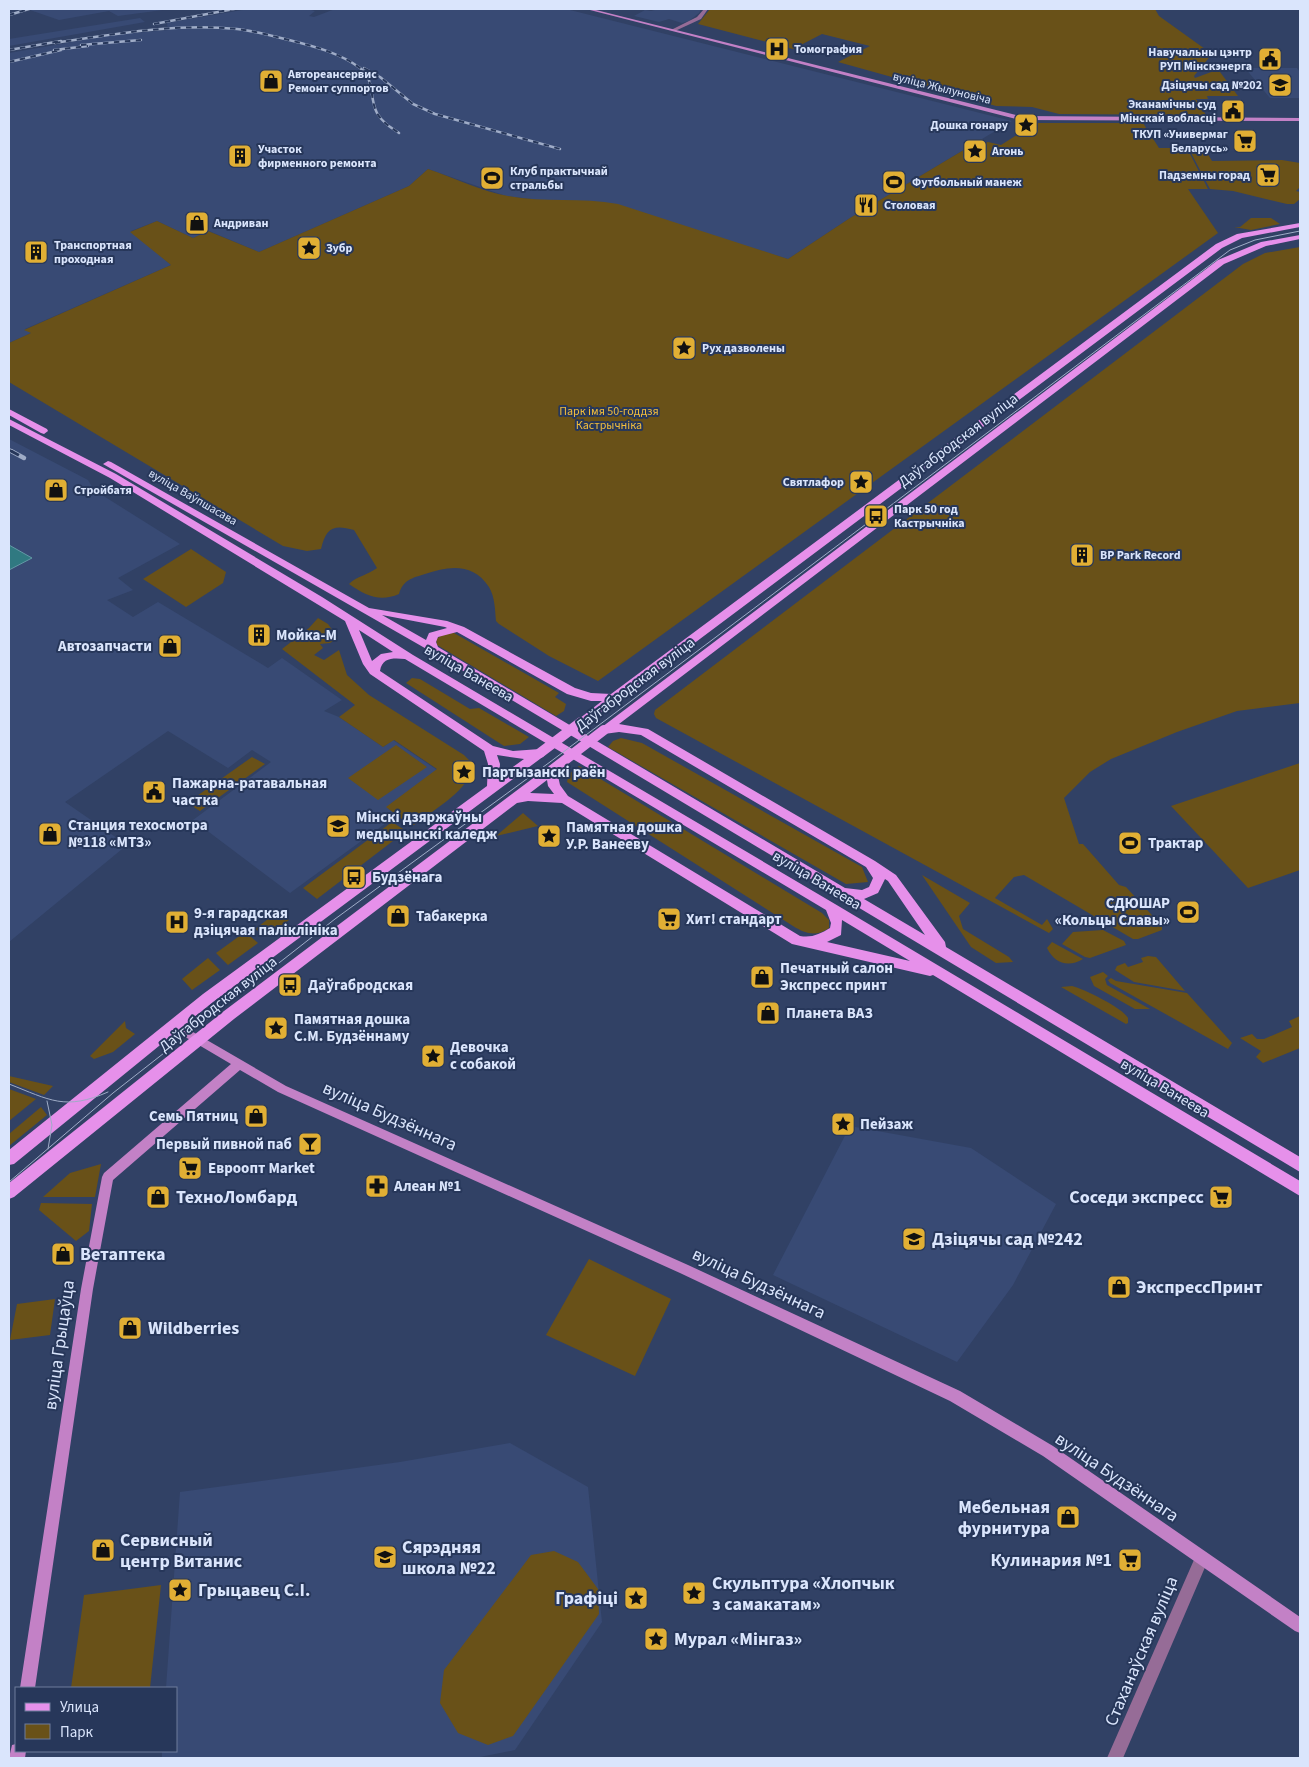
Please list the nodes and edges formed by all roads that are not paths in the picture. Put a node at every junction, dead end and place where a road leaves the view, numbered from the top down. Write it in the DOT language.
graph roads {
  1 [pos="588,9"];
  2 [pos="706,9"];
  3 [pos="673,30"];
  4 [pos="1300,120"];
  5 [pos="1300,225"];
  6 [pos="1300,237"];
  7 [pos="9,412"];
  8 [pos="9,422"];
  9 [pos="318,599"];
  10 [pos="362,608"];
  11 [pos="349,618"];
  12 [pos="460,629"];
  13 [pos="434,649"];
  14 [pos="408,656"];
  15 [pos="374,672"];
  16 [pos="571,691"];
  17 [pos="614,698"];
  18 [pos="631,709"];
  19 [pos="584,720"];
  20 [pos="604,730"];
  21 [pos="644,732"];
  22 [pos="489,749"];
  23 [pos="540,753"];
  24 [pos="552,770"];
  25 [pos="494,787"];
  26 [pos="564,799"];
  27 [pos="513,800"];
  28 [pos="871,864"];
  29 [pos="842,891"];
  30 [pos="831,906"];
  31 [pos="805,943"];
  32 [pos="951,956"];
  33 [pos="951,980"];
  34 [pos="174,1026"];
  35 [pos="200,1040"];
  36 [pos="238,1065"];
  37 [pos="9,1159"];
  38 [pos="1300,1164"];
  39 [pos="1300,1189"];
  40 [pos="9,1192"];
  41 [pos="1202,1558"];
  42 [pos="1300,1626"];
  43 [pos="27,1687"];
  44 [pos="1115,1758"];
  1 -- 3 [label="street, вуліца Жылуновіча"];
  2 -- 3 [label="street"];
  3 -- 4 [label="street, вуліца Жылуновіча"];
  5 -- 17 [label="main road, Даўгабродская вуліца"];
  6 -- 18 [label="main road, Даўгабродская вуліца"];
  7 -- 10 [label="main road, вуліца Ваўпшасава"];
  8 -- 9 [label="main road, вуліца Ваўпшасава"];
  9 -- 11 [label="main road, вуліца Ванеева"];
  10 -- 12 [label="main road"];
  10 -- 13 [label="main road, вуліца Ванеева"];
  11 -- 14 [label="main road, вуліца Ванеева"];
  11 -- 15 [label="main road"];
  12 -- 13 [label="main road"];
  12 -- 16 [label="main road"];
  13 -- 29 [label="main road, вуліца Ванеева"];
  14 -- 15 [label="main road"];
  14 -- 30 [label="main road, вуліца Ванеева"];
  15 -- 22 [label="main road"];
  16 -- 17 [label="main road"];
  16 -- 19 [label="main road"];
  17 -- 19 [label="main road, Даўгабродская вуліца"];
  18 -- 20 [label="main road, Даўгабродская вуліца"];
  18 -- 21 [label="main road"];
  19 -- 23 [label="main road, Даўгабродская вуліца, bridge"];
  20 -- 21 [label="main road"];
  20 -- 24 [label="main road, Даўгабродская вуліца, bridge"];
  21 -- 28 [label="main road"];
  22 -- 23 [label="main road"];
  22 -- 25 [label="main road"];
  23 -- 25 [label="main road, Даўгабродская вуліца"];
  24 -- 26 [label="main road"];
  24 -- 27 [label="main road, Даўгабродская вуліца"];
  25 -- 34 [label="main road, Даўгабродская вуліца"];
  26 -- 27 [label="main road"];
  26 -- 31 [label="main road"];
  27 -- 35 [label="main road, Даўгабродская вуліца"];
  28 -- 29 [label="main road"];
  28 -- 32 [label="main road"];
  29 -- 32 [label="main road, вуліца Ванеева"];
  30 -- 31 [label="main road"];
  30 -- 33 [label="main road, вуліца Ванеева"];
  31 -- 33 [label="main road"];
  32 -- 38 [label="main road, вуліца Ванеева"];
  33 -- 39 [label="main road, вуліца Ванеева"];
  34 -- 35 [label="street, вуліца Будзённага"];
  34 -- 37 [label="main road, Даўгабродская вуліца"];
  35 -- 36 [label="street, вуліца Будзённага"];
  35 -- 40 [label="main road, Даўгабродская вуліца"];
  36 -- 41 [label="street, вуліца Будзённага"];
  36 -- 43 [label="street, вуліца Грыцаўца"];
  41 -- 42 [label="street, вуліца Будзённага"];
  41 -- 44 [label="street, Стаханаўская вуліца"];
}
